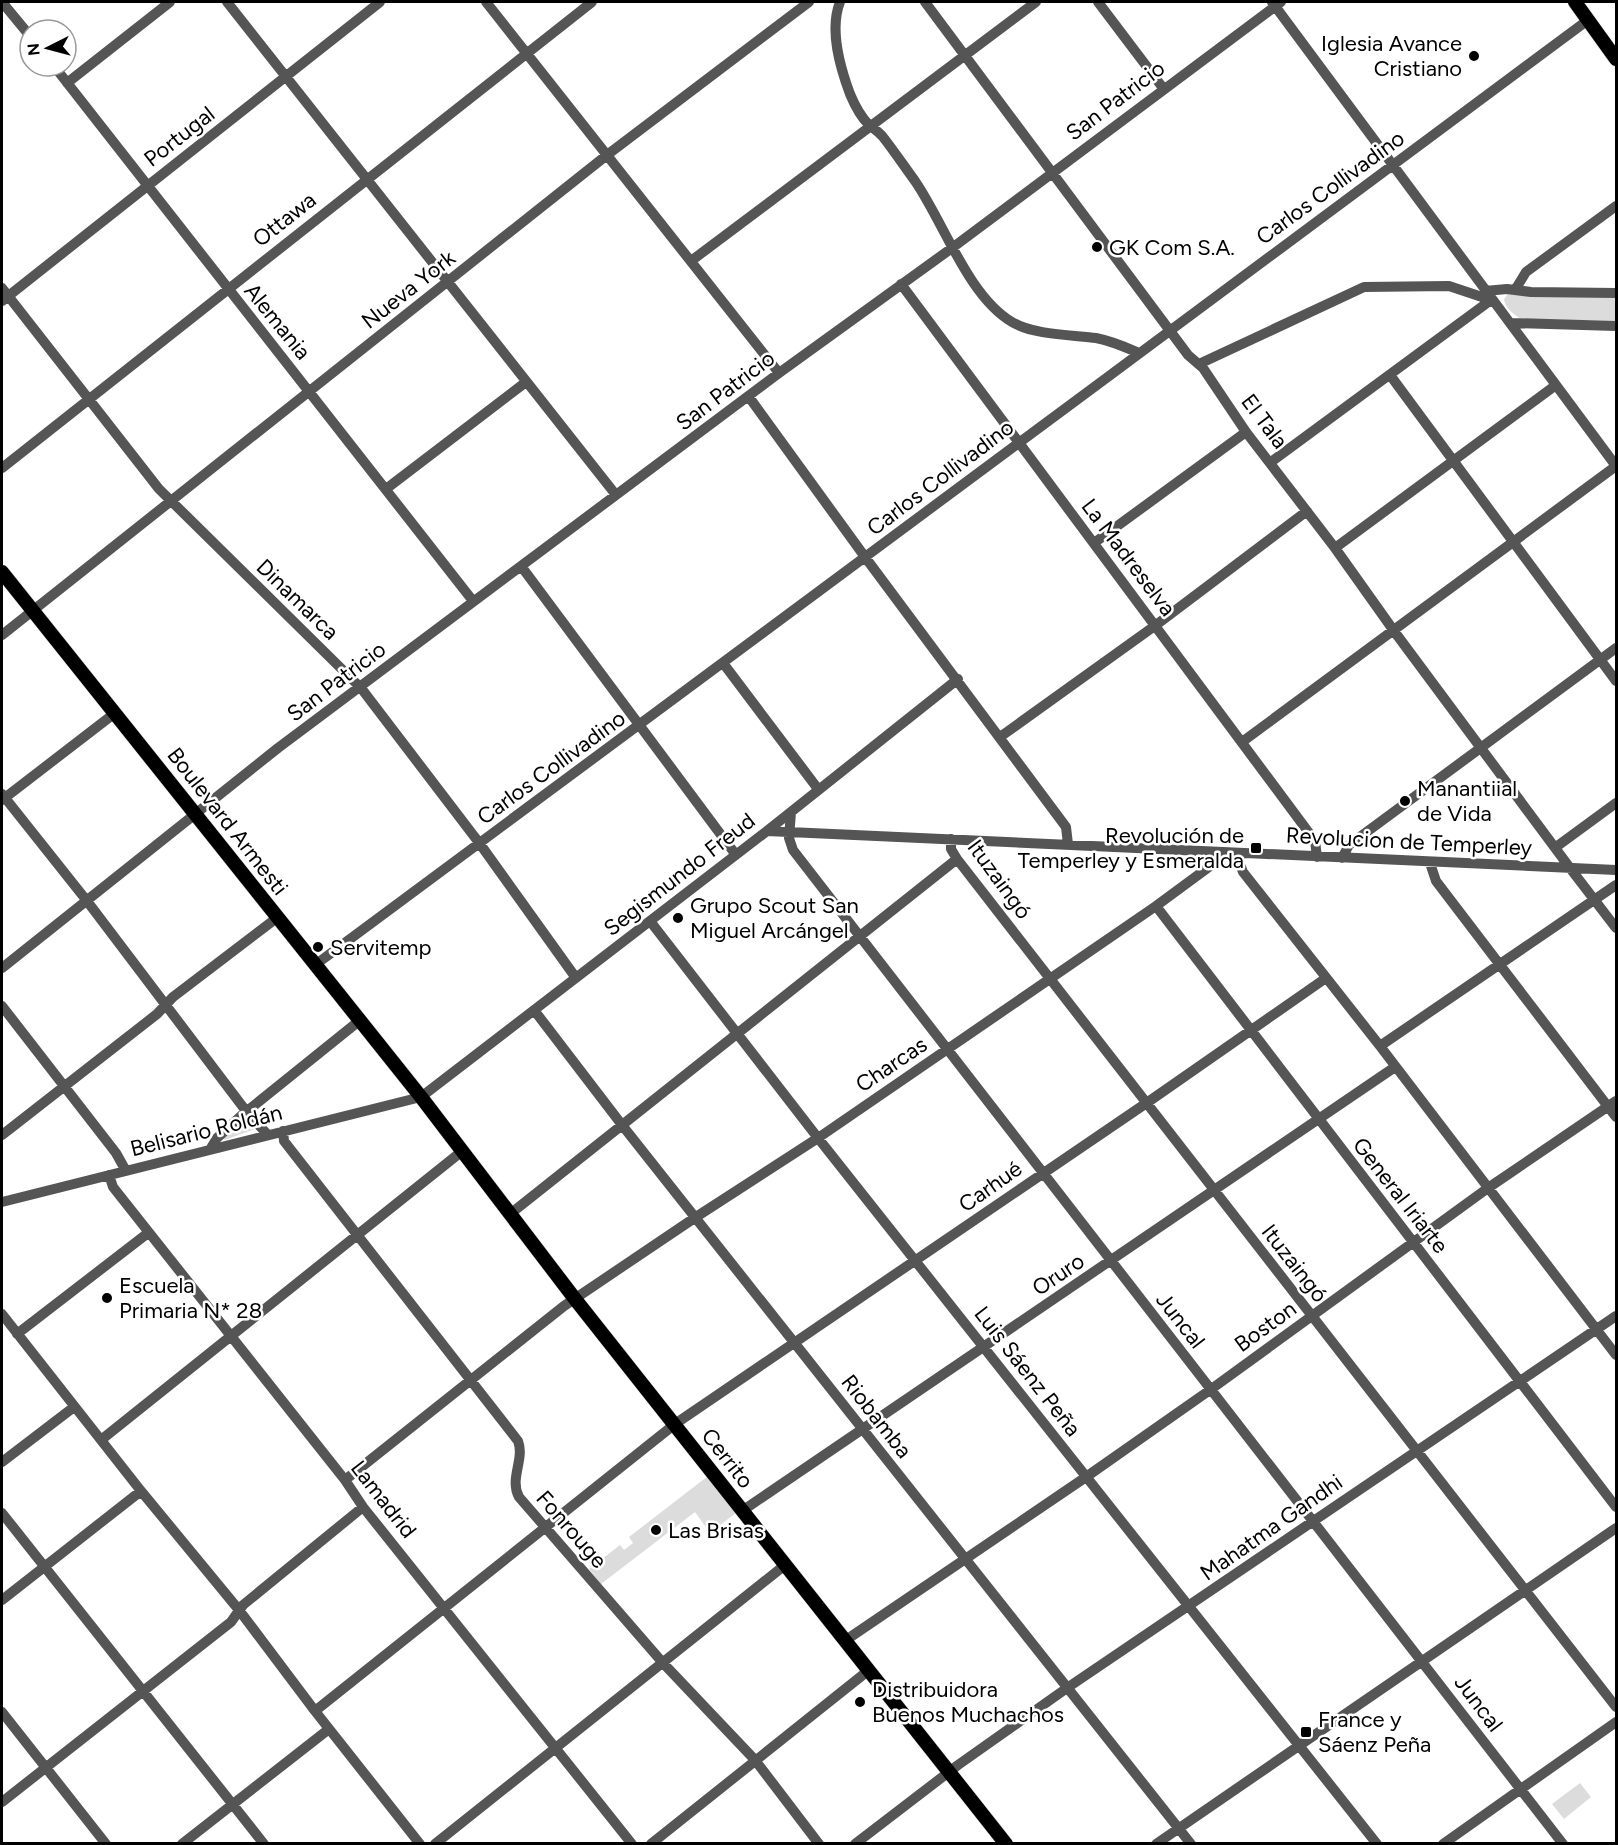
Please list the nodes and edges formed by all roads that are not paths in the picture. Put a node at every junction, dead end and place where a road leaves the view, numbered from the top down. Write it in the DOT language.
graph roads {
  1 [pos="2,2"];
  2 [pos="170,2"];
  3 [pos="227,2"];
  4 [pos="380,2"];
  5 [pos="486,2"];
  6 [pos="592,2"];
  7 [pos="809,2"];
  8 [pos="840,2"];
  9 [pos="925,2"];
  10 [pos="1036,2"];
  11 [pos="1098,2"];
  12 [pos="1575,2"];
  13 [pos="1276,3"];
  14 [pos="1588,20"];
  15 [pos="18,21"];
  16 [pos="527,53"];
  17 [pos="965,55"];
  18 [pos="1617,59"];
  19 [pos="286,75"];
  20 [pos="64,78"];
  21 [pos="68,83"];
  22 [pos="1163,88"];
  23 [pos="871,126"];
  24 [pos="607,155"];
  25 [pos="1394,164"];
  26 [pos="1053,171"];
  27 [pos="367,178"];
  28 [pos="147,186"];
  29 [pos="1617,206"];
  30 [pos="952,248"];
  31 [pos="691,261"];
  32 [pos="449,282"];
  33 [pos="901,284"];
  34 [pos="227,289"];
  35 [pos="1515,290"];
  36 [pos="1617,293"];
  37 [pos="4,295"];
  38 [pos="1488,296"];
  39 [pos="1511,324"];
  40 [pos="1617,326"];
  41 [pos="1170,329"];
  42 [pos="1139,353"];
  43 [pos="1199,364"];
  44 [pos="779,374"];
  45 [pos="1390,375"];
  46 [pos="526,382"];
  47 [pos="1556,385"];
  48 [pos="309,391"];
  49 [pos="748,397"];
  50 [pos="87,399"];
  51 [pos="1246,432"];
  52 [pos="1019,443"];
  53 [pos="1271,462"];
  54 [pos="1453,462"];
  55 [pos="1617,466"];
  56 [pos="2,468"];
  57 [pos="386,489"];
  58 [pos="616,495"];
  59 [pos="171,501"];
  60 [pos="1307,511"];
  61 [pos="1513,542"];
  62 [pos="1094,543"];
  63 [pos="1335,548"];
  64 [pos="865,557"];
  65 [pos="521,566"];
  66 [pos="2,572"];
  67 [pos="474,601"];
  68 [pos="33,611"];
  69 [pos="1156,625"];
  70 [pos="1394,631"];
  71 [pos="2,635"];
  72 [pos="1617,648"];
  73 [pos="1601,659"];
  74 [pos="723,663"];
  75 [pos="958,679"];
  76 [pos="1617,681"];
  77 [pos="361,688"];
  78 [pos="115,713"];
  79 [pos="639,726"];
  80 [pos="1000,737"];
  81 [pos="1242,742"];
  82 [pos="1481,749"];
  83 [pos="818,789"];
  84 [pos="2,797"];
  85 [pos="1617,803"];
  86 [pos="791,812"];
  87 [pos="195,813"];
  88 [pos="768,831"];
  89 [pos="789,832"];
  90 [pos="951,839"];
  91 [pos="480,844"];
  92 [pos="1068,844"];
  93 [pos="1556,848"];
  94 [pos="1218,852"];
  95 [pos="1241,853"];
  96 [pos="736,855"];
  97 [pos="1317,856"];
  98 [pos="1342,858"];
  99 [pos="957,859"];
  100 [pos="1430,863"];
  101 [pos="1570,868"];
  102 [pos="1617,870"];
  103 [pos="1617,885"];
  104 [pos="1595,900"];
  105 [pos="87,901"];
  106 [pos="1156,906"];
  107 [pos="278,917"];
  108 [pos="650,921"];
  109 [pos="1617,928"];
  110 [pos="861,937"];
  111 [pos="315,965"];
  112 [pos="1500,965"];
  113 [pos="2,968"];
  114 [pos="576,978"];
  115 [pos="1326,978"];
  116 [pos="1051,979"];
  117 [pos="165,1005"];
  118 [pos="2,1006"];
  119 [pos="534,1010"];
  120 [pos="359,1021"];
  121 [pos="1250,1032"];
  122 [pos="737,1034"];
  123 [pos="1380,1046"];
  124 [pos="947,1049"];
  125 [pos="1395,1067"];
  126 [pos="64,1087"];
  127 [pos="421,1097"];
  128 [pos="1148,1102"];
  129 [pos="1613,1104"];
  130 [pos="246,1111"];
  131 [pos="1617,1116"];
  132 [pos="1318,1120"];
  133 [pos="622,1125"];
  134 [pos="283,1131"];
  135 [pos="267,1134"];
  136 [pos="2,1135"];
  137 [pos="818,1138"];
  138 [pos="211,1148"];
  139 [pos="461,1152"];
  140 [pos="126,1171"];
  141 [pos="1042,1173"];
  142 [pos="109,1175"];
  143 [pos="1488,1188"];
  144 [pos="1214,1191"];
  145 [pos="2,1202"];
  146 [pos="510,1214"];
  147 [pos="696,1217"];
  148 [pos="148,1233"];
  149 [pos="357,1235"];
  150 [pos="1413,1242"];
  151 [pos="916,1261"];
  152 [pos="1111,1261"];
  153 [pos="575,1299"];
  154 [pos="1311,1316"];
  155 [pos="1617,1316"];
  156 [pos="3,1320"];
  157 [pos="1597,1330"];
  158 [pos="17,1334"];
  159 [pos="231,1336"];
  160 [pos="795,1343"];
  161 [pos="984,1348"];
  162 [pos="1617,1355"];
  163 [pos="1520,1380"];
  164 [pos="471,1381"];
  165 [pos="1210,1390"];
  166 [pos="74,1407"];
  167 [pos="675,1424"];
  168 [pos="863,1430"];
  169 [pos="101,1440"];
  170 [pos="1416,1451"];
  171 [pos="2,1462"];
  172 [pos="1086,1477"];
  173 [pos="345,1479"];
  174 [pos="141,1491"];
  175 [pos="363,1507"];
  176 [pos="1617,1507"];
  177 [pos="742,1510"];
  178 [pos="2,1513"];
  179 [pos="1312,1522"];
  180 [pos="545,1528"];
  181 [pos="1617,1528"];
  182 [pos="966,1559"];
  183 [pos="785,1565"];
  184 [pos="43,1567"];
  185 [pos="1525,1591"];
  186 [pos="2,1600"];
  187 [pos="1189,1606"];
  188 [pos="445,1607"];
  189 [pos="239,1610"];
  190 [pos="846,1640"];
  191 [pos="1423,1661"];
  192 [pos="663,1663"];
  193 [pos="869,1670"];
  194 [pos="1067,1688"];
  195 [pos="142,1689"];
  196 [pos="1617,1707"];
  197 [pos="315,1711"];
  198 [pos="2,1712"];
  199 [pos="1617,1722"];
  200 [pos="329,1729"];
  201 [pos="1299,1745"];
  202 [pos="555,1748"];
  203 [pos="755,1760"];
  204 [pos="45,1767"];
  205 [pos="949,1772"];
  206 [pos="1521,1790"];
  207 [pos="2,1802"];
  208 [pos="232,1804"];
  209 [pos="1179,1828"];
  210 [pos="419,1843"];
  211 [pos="106,1844"];
  212 [pos="182,1844"];
  213 [pos="264,1844"];
  214 [pos="435,1844"];
  215 [pos="632,1844"];
  216 [pos="651,1844"];
  217 [pos="819,1844"];
  218 [pos="855,1844"];
  219 [pos="1006,1844"];
  220 [pos="1156,1844"];
  221 [pos="1191,1844"];
  222 [pos="1377,1844"];
  223 [pos="1443,1844"];
  224 [pos="1563,1844"];
  1 -- 15 [label="street"];
  2 -- 21 [label="street"];
  3 -- 19 [label="street"];
  4 -- 19 [label="street, Portugal"];
  5 -- 16 [label="street"];
  6 -- 16 [label="street, Ottawa"];
  7 -- 24 [label="street, Nueva York"];
  8 -- 23 [label="street"];
  9 -- 17 [label="street, El Tala"];
  10 -- 17 [label="street"];
  11 -- 22 [label="street"];
  12 -- 14 [label="main road"];
  13 -- 22 [label="street, San Patricio"];
  13 -- 25 [label="street"];
  14 -- 18 [label="main road"];
  14 -- 25 [label="street, Carlos Collivadino"];
  16 -- 24 [label="street"];
  16 -- 27 [label="street, Ottawa"];
  17 -- 23 [label="street"];
  17 -- 26 [label="street, El Tala"];
  19 -- 27 [label="street"];
  19 -- 28 [label="street, Portugal"];
  20 -- 21 [label="street, Alemania"];
  21 -- 28 [label="street, Alemania"];
  22 -- 26 [label="street, San Patricio"];
  23 -- 30 [label="street"];
  23 -- 31 [label="street"];
  24 -- 31 [label="street"];
  24 -- 32 [label="street, Nueva York"];
  25 -- 38 [label="street"];
  25 -- 41 [label="street, Carlos Collivadino"];
  26 -- 30 [label="street, San Patricio"];
  26 -- 41 [label="street, El Tala"];
  27 -- 32 [label="street"];
  27 -- 34 [label="street, Ottawa"];
  28 -- 34 [label="street, Alemania"];
  28 -- 37 [label="street, Portugal"];
  29 -- 35 [label="street"];
  30 -- 33 [label="street, San Patricio"];
  30 -- 42 [label="street"];
  31 -- 44 [label="street"];
  32 -- 46 [label="street"];
  32 -- 48 [label="street, Nueva York"];
  33 -- 44 [label="street, San Patricio"];
  33 -- 52 [label="street, La Madreselva"];
  34 -- 48 [label="street, Alemania"];
  34 -- 50 [label="street, Ottawa"];
  35 -- 36 [label="street"];
  35 -- 38 [label="street"];
  37 -- 50 [label="street, Dinamarca"];
  38 -- 39 [label="street"];
  38 -- 43 [label="street"];
  38 -- 45 [label="street"];
  39 -- 40 [label="street"];
  39 -- 47 [label="street"];
  41 -- 42 [label="street, Carlos Collivadino"];
  41 -- 43 [label="street, El Tala"];
  42 -- 52 [label="street, Carlos Collivadino"];
  43 -- 51 [label="street, El Tala"];
  44 -- 49 [label="street, San Patricio"];
  45 -- 53 [label="street"];
  45 -- 54 [label="street"];
  46 -- 57 [label="street"];
  46 -- 58 [label="street"];
  47 -- 54 [label="street"];
  47 -- 55 [label="street"];
  48 -- 57 [label="street, Alemania"];
  48 -- 59 [label="street, Nueva York"];
  49 -- 58 [label="street, San Patricio"];
  49 -- 64 [label="street"];
  50 -- 56 [label="street, Ottawa"];
  50 -- 59 [label="street, Dinamarca"];
  51 -- 53 [label="street, El Tala"];
  51 -- 62 [label="street"];
  52 -- 62 [label="street, La Madreselva"];
  52 -- 64 [label="street, Carlos Collivadino"];
  53 -- 60 [label="street, El Tala"];
  54 -- 61 [label="street"];
  54 -- 63 [label="street"];
  55 -- 61 [label="street"];
  57 -- 67 [label="street, Alemania"];
  58 -- 65 [label="street, San Patricio"];
  59 -- 68 [label="street, Nueva York"];
  59 -- 77 [label="street, Dinamarca"];
  60 -- 63 [label="street, El Tala"];
  60 -- 69 [label="street"];
  61 -- 70 [label="street"];
  61 -- 73 [label="street"];
  62 -- 69 [label="street, La Madreselva"];
  63 -- 70 [label="street, El Tala"];
  64 -- 74 [label="street, Carlos Collivadino"];
  64 -- 75 [label="street"];
  65 -- 67 [label="street, San Patricio"];
  65 -- 79 [label="street"];
  66 -- 68 [label="main road, Boulevard Armesti"];
  67 -- 77 [label="street, San Patricio"];
  68 -- 71 [label="street, Nueva York"];
  68 -- 78 [label="main road, Boulevard Armesti"];
  69 -- 80 [label="street"];
  69 -- 81 [label="street, La Madreselva"];
  70 -- 81 [label="street"];
  70 -- 82 [label="street, El Tala"];
  72 -- 73 [label="street"];
  73 -- 76 [label="street"];
  73 -- 82 [label="street"];
  74 -- 79 [label="street, Carlos Collivadino"];
  74 -- 83 [label="street"];
  75 -- 80 [label="street"];
  75 -- 83 [label="street, Segismundo Freud"];
  77 -- 87 [label="street, San Patricio"];
  77 -- 91 [label="street, Dinamarca"];
  78 -- 84 [label="street"];
  78 -- 87 [label="main road, Boulevard Armesti"];
  79 -- 91 [label="street, Carlos Collivadino"];
  79 -- 96 [label="street"];
  80 -- 92 [label="street"];
  81 -- 97 [label="street, La Madreselva"];
  82 -- 93 [label="street, El Tala"];
  82 -- 98 [label="street"];
  83 -- 86 [label="street, Segismundo Freud"];
  84 -- 105 [label="street"];
  85 -- 93 [label="street"];
  86 -- 88 [label="street, Segismundo Freud"];
  86 -- 89 [label="street, Juncal"];
  87 -- 105 [label="street, San Patricio"];
  87 -- 107 [label="main road, Boulevard Armesti"];
  88 -- 89 [label="street, Revolucion de Temperley"];
  88 -- 96 [label="street, Segismundo Freud"];
  89 -- 90 [label="street, Revolucion de Temperley"];
  89 -- 110 [label="street, Juncal"];
  90 -- 92 [label="street, Revolucion de Temperley"];
  90 -- 99 [label="street, Ituzaingó"];
  91 -- 111 [label="street, Carlos Collivadino"];
  91 -- 114 [label="street, Dinamarca"];
  92 -- 94 [label="street, Revolucion de Temperley"];
  93 -- 101 [label="street, El Tala"];
  94 -- 95 [label="street, Revolucion de Temperley"];
  94 -- 106 [label="street, Charcas"];
  95 -- 97 [label="street, Revolucion de Temperley"];
  95 -- 115 [label="street"];
  96 -- 108 [label="street, Segismundo Freud"];
  97 -- 98 [label="street, Revolucion de Temperley"];
  98 -- 100 [label="street, Revolucion de Temperley"];
  99 -- 110 [label="street"];
  99 -- 116 [label="street, Ituzaingó"];
  100 -- 101 [label="street, Revolucion de Temperley"];
  100 -- 112 [label="street"];
  101 -- 102 [label="street, Revolucion de Temperley"];
  101 -- 104 [label="street, El Tala"];
  103 -- 104 [label="street"];
  104 -- 109 [label="street, El Tala"];
  104 -- 112 [label="street"];
  105 -- 113 [label="street, San Patricio"];
  105 -- 117 [label="street"];
  106 -- 116 [label="street, Charcas"];
  106 -- 121 [label="street, General Iriarte"];
  107 -- 111 [label="main road, Boulevard Armesti"];
  107 -- 117 [label="street"];
  108 -- 114 [label="street, Segismundo Freud"];
  108 -- 122 [label="street, Luis Sáenz Peña"];
  110 -- 122 [label="street"];
  110 -- 124 [label="street, Juncal"];
  111 -- 120 [label="main road, Boulevard Armesti"];
  112 -- 123 [label="street"];
  112 -- 129 [label="street"];
  114 -- 119 [label="street, Segismundo Freud"];
  115 -- 121 [label="street, Carhué"];
  115 -- 123 [label="street"];
  116 -- 124 [label="street, Charcas"];
  116 -- 128 [label="street, Ituzaingó"];
  117 -- 126 [label="street"];
  117 -- 130 [label="street"];
  118 -- 126 [label="street"];
  119 -- 127 [label="street, Segismundo Freud"];
  119 -- 133 [label="street, Riobamba"];
  120 -- 127 [label="main road, Boulevard Armesti"];
  120 -- 130 [label="street"];
  121 -- 128 [label="street, Carhué"];
  121 -- 132 [label="street, General Iriarte"];
  122 -- 133 [label="street"];
  122 -- 137 [label="street, Luis Sáenz Peña"];
  123 -- 125 [label="street"];
  124 -- 137 [label="street, Charcas"];
  124 -- 141 [label="street, Juncal"];
  125 -- 132 [label="street, Oruro"];
  125 -- 143 [label="street"];
  126 -- 136 [label="street"];
  126 -- 140 [label="street"];
  127 -- 134 [label="street, Belisario Roldán"];
  127 -- 139 [label="main road, Cerrito"];
  128 -- 141 [label="street, Carhué"];
  128 -- 144 [label="street, Ituzaingó"];
  129 -- 131 [label="street"];
  129 -- 143 [label="street, Boston"];
  130 -- 135 [label="street"];
  130 -- 138 [label="street"];
  132 -- 144 [label="street, Oruro"];
  132 -- 150 [label="street, General Iriarte"];
  133 -- 146 [label="street"];
  133 -- 147 [label="street, Riobamba"];
  134 -- 135 [label="street, Belisario Roldán"];
  134 -- 149 [label="street, Fonrouge"];
  135 -- 138 [label="street, Belisario Roldán"];
  137 -- 147 [label="street, Charcas"];
  137 -- 151 [label="street, Luis Sáenz Peña"];
  138 -- 140 [label="street, Belisario Roldán"];
  139 -- 146 [label="main road, Cerrito"];
  139 -- 149 [label="street"];
  140 -- 142 [label="street, Belisario Roldán"];
  141 -- 151 [label="street, Carhué"];
  141 -- 152 [label="street, Juncal"];
  142 -- 145 [label="street, Belisario Roldán"];
  142 -- 148 [label="street, Lamadrid"];
  143 -- 150 [label="street, Boston"];
  143 -- 157 [label="street"];
  144 -- 152 [label="street, Oruro"];
  144 -- 154 [label="street, Ituzaingó"];
  146 -- 153 [label="main road, Cerrito"];
  147 -- 153 [label="street, Charcas"];
  147 -- 160 [label="street, Riobamba"];
  148 -- 158 [label="street"];
  148 -- 159 [label="street, Lamadrid"];
  149 -- 159 [label="street"];
  149 -- 164 [label="street, Fonrouge"];
  150 -- 154 [label="street, Boston"];
  150 -- 163 [label="street, General Iriarte"];
  151 -- 160 [label="street, Carhué"];
  151 -- 161 [label="street, Luis Sáenz Peña"];
  152 -- 161 [label="street, Oruro"];
  152 -- 165 [label="street, Juncal"];
  153 -- 164 [label="street, Charcas"];
  153 -- 167 [label="main road, Cerrito"];
  154 -- 165 [label="street, Boston"];
  154 -- 170 [label="street, Ituzaingó"];
  155 -- 157 [label="street, Mahatma Gandhi"];
  156 -- 158 [label="street"];
  157 -- 162 [label="street"];
  157 -- 163 [label="street, Mahatma Gandhi"];
  158 -- 166 [label="street"];
  159 -- 169 [label="street"];
  159 -- 173 [label="street, Lamadrid"];
  160 -- 167 [label="street, Carhué"];
  160 -- 168 [label="street, Riobamba"];
  161 -- 168 [label="street, Oruro"];
  161 -- 172 [label="street, Luis Sáenz Peña"];
  163 -- 170 [label="street, Mahatma Gandhi"];
  163 -- 176 [label="street, General Iriarte"];
  164 -- 173 [label="street, Charcas"];
  164 -- 180 [label="street, Fonrouge"];
  165 -- 172 [label="street, Boston"];
  165 -- 179 [label="street, Juncal"];
  166 -- 169 [label="street"];
  166 -- 171 [label="street"];
  167 -- 177 [label="main road, Cerrito"];
  167 -- 180 [label="street, Carhué"];
  168 -- 177 [label="street, Oruro"];
  168 -- 182 [label="street, Riobamba"];
  169 -- 174 [label="street"];
  170 -- 179 [label="street, Mahatma Gandhi"];
  170 -- 185 [label="street, Ituzaingó"];
  172 -- 182 [label="street, Boston"];
  172 -- 187 [label="street, Luis Sáenz Peña"];
  173 -- 175 [label="street, Lamadrid"];
  174 -- 184 [label="street"];
  174 -- 189 [label="street"];
  175 -- 188 [label="street, Lamadrid"];
  175 -- 189 [label="street"];
  177 -- 183 [label="main road, Cerrito"];
  178 -- 184 [label="street"];
  179 -- 187 [label="street, Mahatma Gandhi"];
  179 -- 191 [label="street, Juncal"];
  180 -- 188 [label="street, Carhué"];
  180 -- 192 [label="street, Fonrouge"];
  181 -- 185 [label="street"];
  182 -- 190 [label="street, Boston"];
  182 -- 194 [label="street, Riobamba"];
  183 -- 190 [label="main road, Cerrito"];
  183 -- 192 [label="street"];
  184 -- 186 [label="street"];
  184 -- 195 [label="street"];
  185 -- 191 [label="street"];
  185 -- 196 [label="street, Ituzaingó"];
  187 -- 194 [label="street, Mahatma Gandhi"];
  187 -- 201 [label="street, Luis Sáenz Peña"];
  188 -- 197 [label="street, Carhué"];
  188 -- 202 [label="street, Lamadrid"];
  189 -- 195 [label="street"];
  189 -- 197 [label="street"];
  190 -- 193 [label="main road, Cerrito"];
  191 -- 201 [label="street"];
  191 -- 206 [label="street, Juncal"];
  192 -- 202 [label="street"];
  192 -- 203 [label="street, Fonrouge"];
  193 -- 203 [label="street"];
  193 -- 205 [label="main road, Cerrito"];
  194 -- 205 [label="street, Mahatma Gandhi"];
  194 -- 209 [label="street, Riobamba"];
  195 -- 204 [label="street"];
  195 -- 208 [label="street"];
  197 -- 200 [label="street"];
  198 -- 204 [label="street"];
  199 -- 206 [label="street"];
  200 -- 208 [label="street"];
  200 -- 210 [label="street"];
  201 -- 209 [label="street"];
  201 -- 222 [label="street, Luis Sáenz Peña"];
  202 -- 214 [label="street"];
  202 -- 215 [label="street, Lamadrid"];
  203 -- 216 [label="street"];
  203 -- 217 [label="street, Fonrouge"];
  204 -- 207 [label="street"];
  204 -- 211 [label="street"];
  205 -- 218 [label="street, Mahatma Gandhi"];
  205 -- 219 [label="main road, Cerrito"];
  206 -- 223 [label="street"];
  206 -- 224 [label="street, Juncal"];
  208 -- 212 [label="street"];
  208 -- 213 [label="street"];
  209 -- 220 [label="street"];
  209 -- 221 [label="street, Riobamba"];
}
